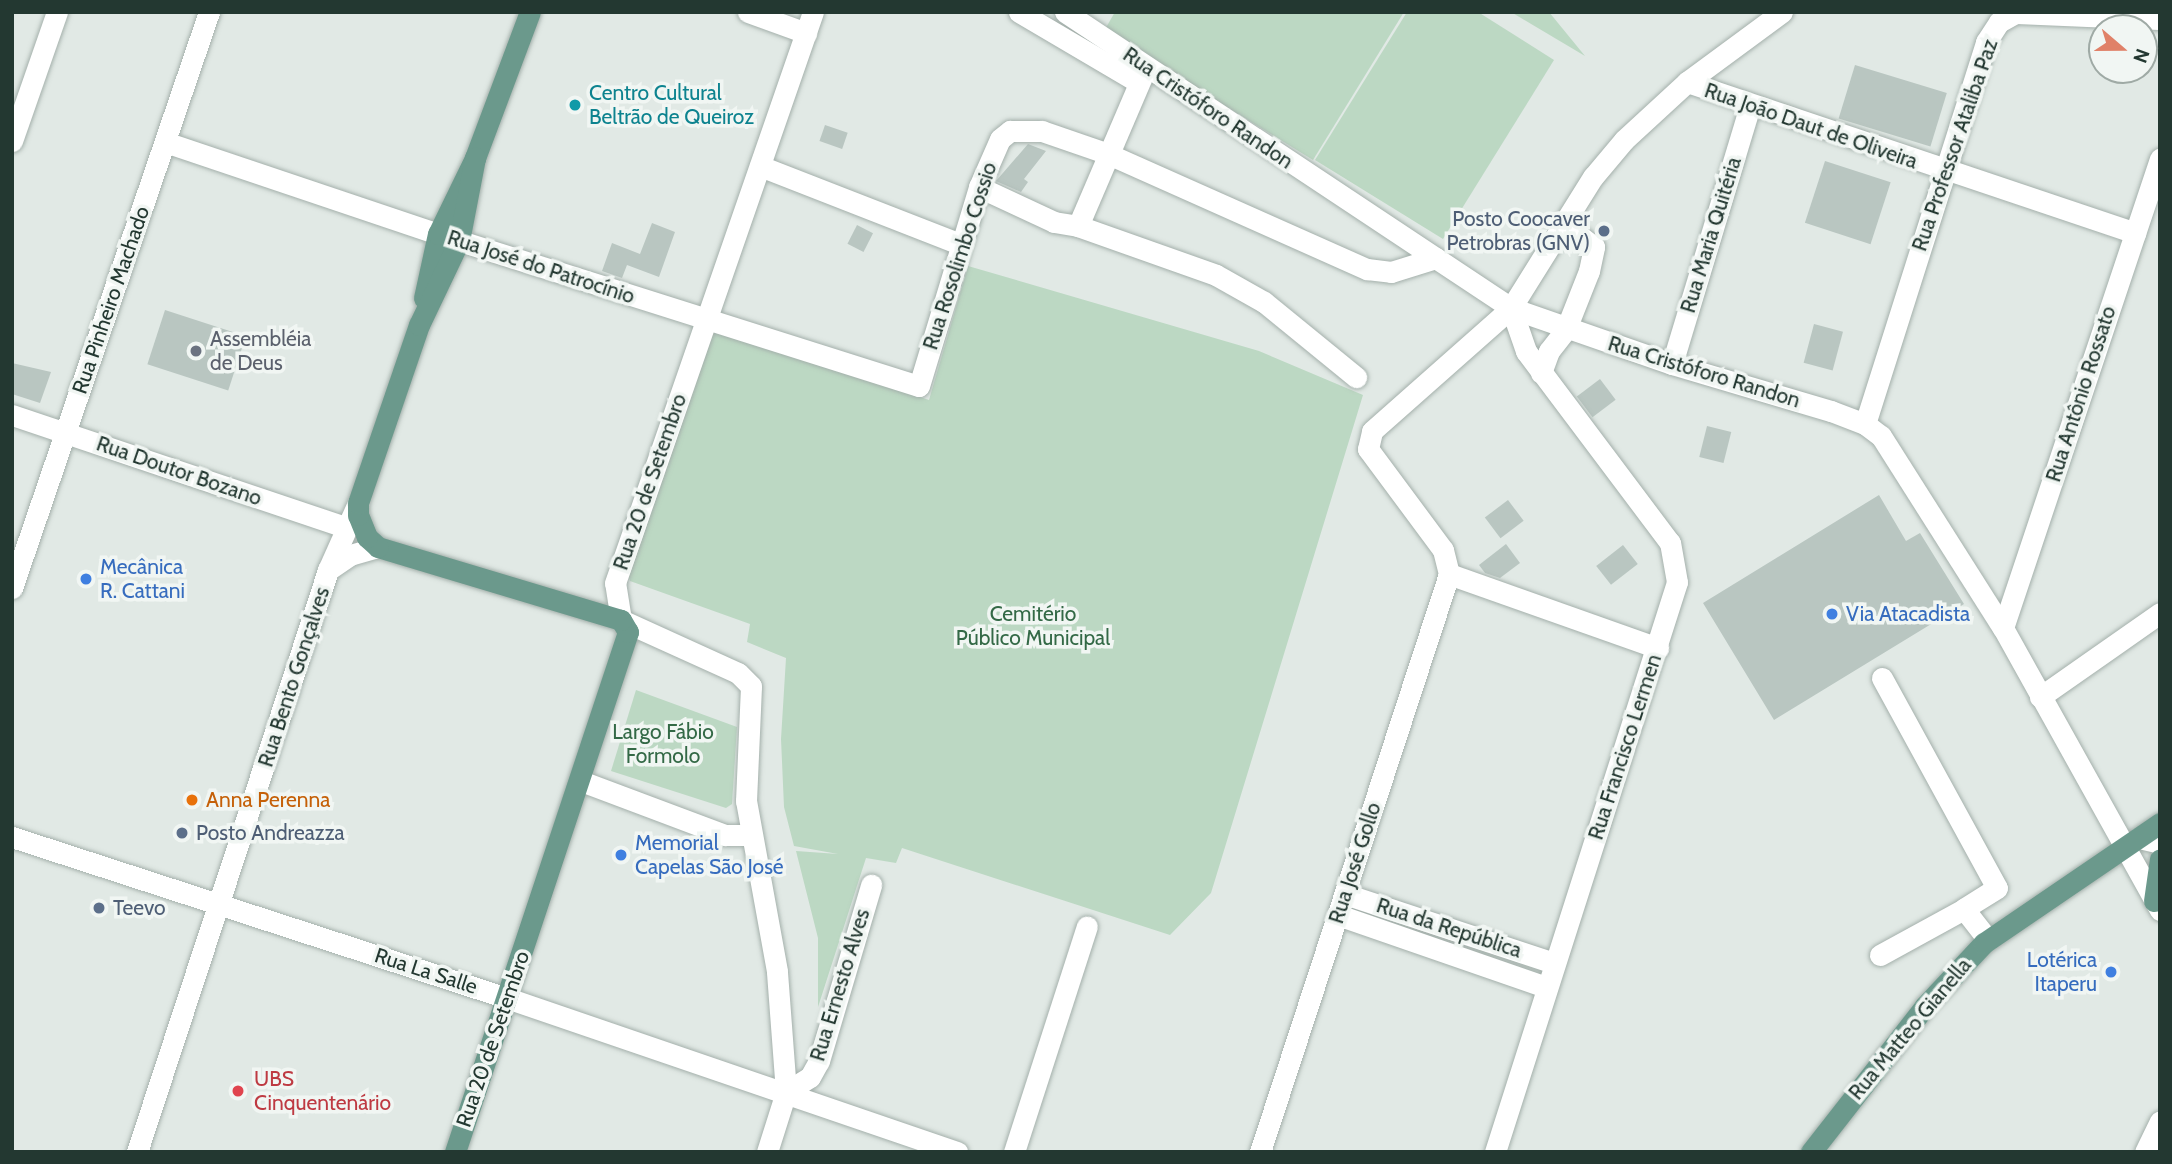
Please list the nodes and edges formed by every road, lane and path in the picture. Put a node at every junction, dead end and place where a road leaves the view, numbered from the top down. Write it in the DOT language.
graph roads {
  1 [pos="57,12"];
  2 [pos="209,12"];
  3 [pos="530,12"];
  4 [pos="748,12"];
  5 [pos="813,12"];
  6 [pos="1019,12"];
  7 [pos="1065,12"];
  8 [pos="1782,12"];
  9 [pos="2160,19"];
  10 [pos="806,33"];
  11 [pos="1142,74"];
  12 [pos="1686,82"];
  13 [pos="1750,106"];
  14 [pos="12,141"];
  15 [pos="165,142"];
  16 [pos="1106,153"];
  17 [pos="475,158"];
  18 [pos="2160,159"];
  19 [pos="760,166"];
  20 [pos="1944,172"];
  21 [pos="979,187"];
  22 [pos="1565,224"];
  23 [pos="1078,226"];
  24 [pos="2135,233"];
  25 [pos="438,234"];
  26 [pos="459,241"];
  27 [pos="960,244"];
  28 [pos="1436,258"];
  29 [pos="1511,308"];
  30 [pos="706,321"];
  31 [pos="419,325"];
  32 [pos="1566,329"];
  33 [pos="1671,364"];
  34 [pos="1541,373"];
  35 [pos="1356,377"];
  36 [pos="919,386"];
  37 [pos="12,415"];
  38 [pos="1865,424"];
  39 [pos="65,432"];
  40 [pos="358,503"];
  41 [pos="345,527"];
  42 [pos="378,547"];
  43 [pos="328,570"];
  44 [pos="1449,574"];
  45 [pos="12,588"];
  46 [pos="2160,613"];
  47 [pos="621,620"];
  48 [pos="2003,628"];
  49 [pos="1658,648"];
  50 [pos="1882,678"];
  51 [pos="2040,697"];
  52 [pos="581,781"];
  53 [pos="2160,823"];
  54 [pos="751,835"];
  55 [pos="12,836"];
  56 [pos="2141,843"];
  57 [pos="2160,859"];
  58 [pos="871,885"];
  59 [pos="1345,894"];
  60 [pos="221,904"];
  61 [pos="2157,906"];
  62 [pos="1964,909"];
  63 [pos="1338,915"];
  64 [pos="1087,926"];
  65 [pos="1988,940"];
  66 [pos="1880,956"];
  67 [pos="1554,963"];
  68 [pos="1546,987"];
  69 [pos="507,998"];
  70 [pos="786,1092"];
  71 [pos="2160,1121"];
  72 [pos="1503,1148"];
  73 [pos="137,1152"];
  74 [pos="455,1152"];
  75 [pos="766,1152"];
  76 [pos="957,1152"];
  77 [pos="1014,1152"];
  78 [pos="1261,1152"];
  79 [pos="1811,1152"];
  80 [pos="2145,1152"];
  1 -- 14 [label="street"];
  2 -- 15 [label="street, Rua Pinheiro Machado"];
  3 -- 17 [label="main road, Rua Bento Gonçalves"];
  4 -- 10 [label="street"];
  5 -- 10 [label="street, Rua 20 de Setembro"];
  6 -- 11 [label="street"];
  7 -- 11 [label="street, Rua Cristóforo Randon"];
  8 -- 12 [label="street"];
  9 -- 20 [label="street, Rua Professor Ataliba Paz"];
  10 -- 19 [label="street, Rua 20 de Setembro"];
  11 -- 16 [label="street"];
  11 -- 28 [label="street, Rua Cristóforo Randon"];
  12 -- 13 [label="street, Rua João Daut de Oliveira"];
  12 -- 22 [label="street"];
  13 -- 20 [label="street, Rua João Daut de Oliveira"];
  13 -- 33 [label="street, Rua Maria Quitéria"];
  15 -- 25 [label="street, Rua José do Patrocínio"];
  15 -- 39 [label="street, Rua Pinheiro Machado"];
  16 -- 21 [label="street, Rua Rosolimbo Cossio"];
  16 -- 23 [label="street"];
  16 -- 28 [label="street"];
  17 -- 25 [label="main road, Rua Bento Gonçalves"];
  17 -- 26 [label="main road, Rua Bento Gonçalves"];
  18 -- 24 [label="street, Rua Antônio Rossato"];
  19 -- 27 [label="street"];
  19 -- 30 [label="street, Rua 20 de Setembro"];
  20 -- 24 [label="street, Rua João Daut de Oliveira"];
  20 -- 38 [label="street, Rua Professor Ataliba Paz"];
  21 -- 23 [label="street"];
  21 -- 27 [label="street, Rua Rosolimbo Cossio"];
  22 -- 29 [label="street"];
  22 -- 32 [label="street"];
  23 -- 35 [label="street"];
  24 -- 48 [label="street, Rua Antônio Rossato"];
  25 -- 26 [label="street, Rua José do Patrocínio"];
  25 -- 31 [label="main road, Rua Bento Gonçalves"];
  26 -- 30 [label="street, Rua José do Patrocínio"];
  26 -- 31 [label="main road, Rua Bento Gonçalves"];
  27 -- 36 [label="street, Rua Rosolimbo Cossio"];
  28 -- 29 [label="street, Rua Cristóforo Randon"];
  29 -- 32 [label="street, Rua Cristóforo Randon"];
  29 -- 34 [label="street, Rua Francisco Lermen"];
  29 -- 44 [label="street"];
  30 -- 36 [label="street, Rua José do Patrocínio"];
  30 -- 47 [label="street, Rua 20 de Setembro"];
  31 -- 40 [label="main road, Rua Bento Gonçalves"];
  32 -- 33 [label="street, Rua Cristóforo Randon"];
  32 -- 34 [label="street"];
  33 -- 38 [label="street, Rua Cristóforo Randon"];
  34 -- 49 [label="street, Rua Francisco Lermen"];
  37 -- 39 [label="street, Rua Doutor Bozano"];
  38 -- 48 [label="street, Rua Cristóforo Randon"];
  39 -- 41 [label="street, Rua Doutor Bozano"];
  39 -- 45 [label="street, Rua Pinheiro Machado"];
  40 -- 41 [label="street, Rua Bento Gonçalves"];
  40 -- 42 [label="main road"];
  41 -- 43 [label="street, Rua Bento Gonçalves"];
  42 -- 43 [label="street"];
  42 -- 47 [label="main road"];
  43 -- 60 [label="street, Rua Bento Gonçalves"];
  44 -- 49 [label="street"];
  44 -- 59 [label="street, Rua José Gollo"];
  46 -- 51 [label="street"];
  47 -- 52 [label="main road, Rua 20 de Setembro"];
  47 -- 54 [label="street"];
  48 -- 51 [label="street, Rua Cristóforo Randon"];
  49 -- 67 [label="street, Rua Francisco Lermen"];
  50 -- 62 [label="street"];
  51 -- 56 [label="street, Rua Cristóforo Randon"];
  52 -- 54 [label="street"];
  52 -- 69 [label="main road, Rua 20 de Setembro"];
  53 -- 56 [label="main road, Rua Matteo Gianella"];
  54 -- 70 [label="street"];
  55 -- 60 [label="street, Rua La Salle"];
  56 -- 61 [label="street, Rua Cristóforo Randon"];
  56 -- 65 [label="main road, Rua Matteo Gianella"];
  57 -- 61 [label="main road"];
  58 -- 70 [label="street, Rua Ernesto Alves"];
  59 -- 63 [label="street, Rua José Gollo"];
  59 -- 67 [label="street, Rua da República"];
  60 -- 69 [label="street, Rua La Salle"];
  60 -- 73 [label="street, Rua Bento Gonçalves"];
  62 -- 65 [label="street"];
  62 -- 66 [label="street"];
  63 -- 68 [label="street, Rua da República"];
  63 -- 78 [label="street, Rua José Gollo"];
  64 -- 77 [label="street"];
  65 -- 79 [label="main road, Rua Matteo Gianella"];
  67 -- 68 [label="street, Rua Francisco Lermen"];
  68 -- 72 [label="street, Rua Francisco Lermen"];
  69 -- 70 [label="street, Rua La Salle"];
  69 -- 74 [label="main road, Rua 20 de Setembro"];
  70 -- 75 [label="street"];
  70 -- 76 [label="street, Rua La Salle"];
  71 -- 80 [label="street"];
}
